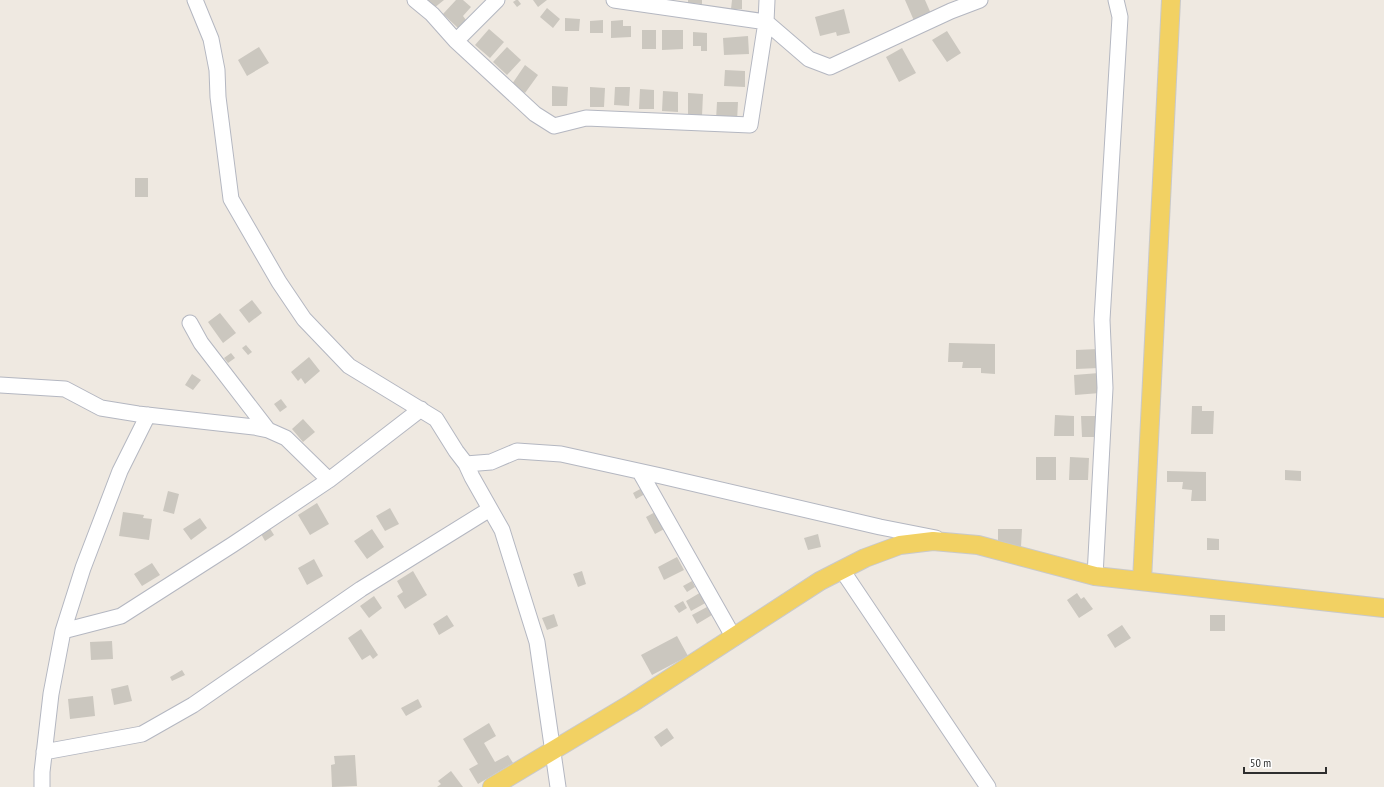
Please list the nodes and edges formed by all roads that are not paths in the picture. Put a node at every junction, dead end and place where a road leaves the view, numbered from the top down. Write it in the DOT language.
graph roads {
  1 [pos="195,0"];
  2 [pos="415,0"];
  3 [pos="497,0"];
  4 [pos="614,0"];
  5 [pos="767,0"];
  6 [pos="980,0"];
  7 [pos="1116,0"];
  8 [pos="1171,0"];
  9 [pos="951,6"];
  10 [pos="766,22"];
  11 [pos="456,41"];
  12 [pos="190,323"];
  13 [pos="0,385"];
  14 [pos="421,409"];
  15 [pos="148,415"];
  16 [pos="268,430"];
  17 [pos="466,464"];
  18 [pos="640,472"];
  19 [pos="329,480"];
  20 [pos="490,509"];
  21 [pos="978,546"];
  22 [pos="842,570"];
  23 [pos="1095,576"];
  24 [pos="1142,581"];
  25 [pos="1384,608"];
  26 [pos="63,631"];
  27 [pos="734,638"];
  28 [pos="553,750"];
  29 [pos="44,752"];
  30 [pos="42,787"];
  31 [pos="492,787"];
  32 [pos="558,787"];
  33 [pos="988,787"];
  1 -- 14 [label="street"];
  2 -- 11 [label="street"];
  3 -- 11 [label="street"];
  4 -- 10 [label="street"];
  5 -- 10 [label="street"];
  6 -- 9 [label="street"];
  7 -- 23 [label="street"];
  8 -- 24 [label="main road"];
  9 -- 10 [label="street"];
  10 -- 11 [label="street"];
  12 -- 16 [label="street"];
  13 -- 15 [label="street"];
  14 -- 17 [label="street"];
  14 -- 19 [label="street"];
  15 -- 16 [label="street"];
  15 -- 26 [label="street"];
  16 -- 19 [label="street"];
  17 -- 18 [label="street"];
  17 -- 20 [label="street"];
  18 -- 21 [label="street"];
  18 -- 27 [label="street"];
  19 -- 26 [label="street"];
  20 -- 28 [label="street"];
  20 -- 29 [label="street"];
  21 -- 22 [label="main road"];
  21 -- 23 [label="main road"];
  22 -- 27 [label="main road"];
  22 -- 33 [label="street"];
  23 -- 24 [label="main road"];
  24 -- 25 [label="main road"];
  26 -- 29 [label="street"];
  27 -- 28 [label="main road"];
  28 -- 31 [label="main road"];
  28 -- 32 [label="street"];
  29 -- 30 [label="street"];
}
